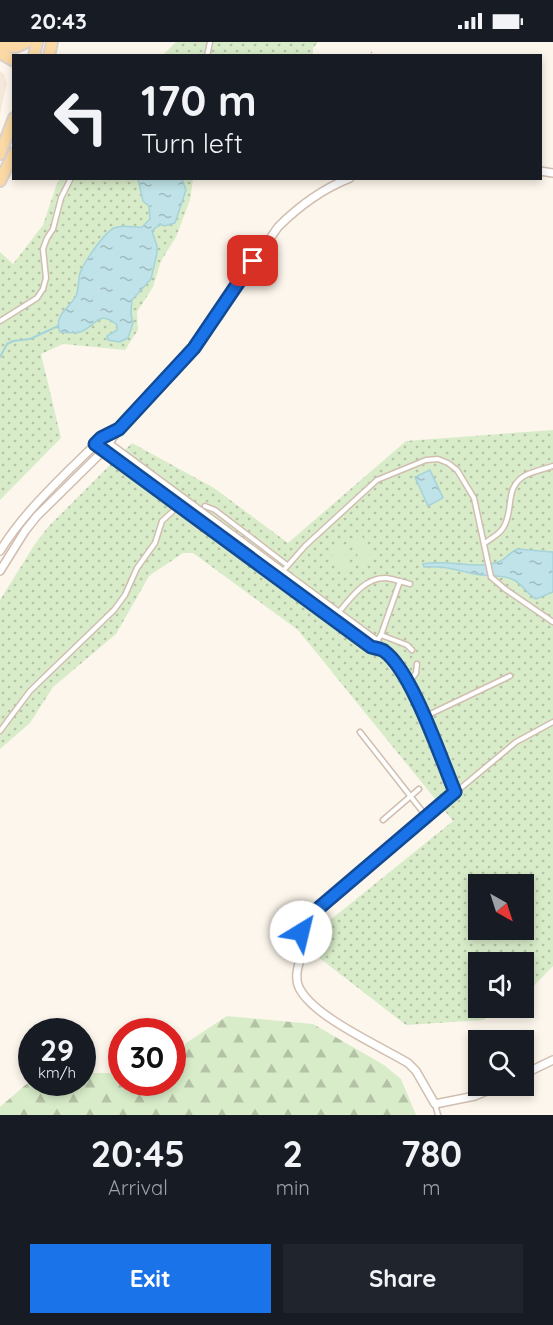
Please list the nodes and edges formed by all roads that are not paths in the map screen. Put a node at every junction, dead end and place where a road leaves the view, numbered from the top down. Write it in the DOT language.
graph roads {
  1 [pos="27,42"];
  2 [pos="0,46"];
  3 [pos="12,123"];
  4 [pos="0,154"];
  5 [pos="12,157"];
  6 [pos="70,180"];
  7 [pos="346,180"];
  8 [pos="0,181"];
  9 [pos="0,321"];
  10 [pos="119,429"];
  11 [pos="101,438"];
  12 [pos="95,444"];
  13 [pos="109,444"];
  14 [pos="103,451"];
  15 [pos="553,466"];
  16 [pos="205,506"];
  17 [pos="172,512"];
  18 [pos="485,543"];
  19 [pos="241,546"];
  20 [pos="0,551"];
  21 [pos="285,568"];
  22 [pos="0,571"];
  23 [pos="400,581"];
  24 [pos="410,584"];
  25 [pos="296,587"];
  26 [pos="336,616"];
  27 [pos="553,622"];
  28 [pos="376,641"];
  29 [pos="412,650"];
  30 [pos="417,664"];
  31 [pos="510,676"];
  32 [pos="409,684"];
  33 [pos="424,717"];
  34 [pos="553,722"];
  35 [pos="0,731"];
  36 [pos="360,732"];
  37 [pos="419,789"];
  38 [pos="455,792"];
  39 [pos="410,796"];
  40 [pos="426,816"];
  41 [pos="383,820"];
  42 [pos="553,1060"];
  43 [pos="534,1069"];
  44 [pos="476,1096"];
  45 [pos="435,1104"];
  46 [pos="438,1115"];
  1 -- 2 [label="main road"];
  3 -- 4 [label="main road"];
  5 -- 8 [label="main road"];
  6 -- 9 [label="lane"];
  7 -- 10 [label="street"];
  10 -- 11 [label="street"];
  10 -- 13 [label="street"];
  11 -- 12 [label="street"];
  11 -- 13 [label="street"];
  12 -- 14 [label="street"];
  12 -- 20 [label="street"];
  13 -- 14 [label="street"];
  13 -- 19 [label="street"];
  14 -- 19 [label="street"];
  14 -- 22 [label="street"];
  15 -- 18 [label="lane"];
  16 -- 21 [label="lane"];
  17 -- 35 [label="lane"];
  18 -- 21 [label="lane"];
  18 -- 27 [label="lane"];
  19 -- 21 [label="street"];
  19 -- 25 [label="street"];
  21 -- 25 [label="street"];
  23 -- 24 [label="lane"];
  23 -- 26 [label="lane"];
  23 -- 28 [label="lane"];
  25 -- 26 [label="street"];
  26 -- 28 [label="street"];
  28 -- 29 [label="lane"];
  28 -- 32 [label="street"];
  30 -- 32 [label="lane"];
  31 -- 33 [label="lane"];
  32 -- 33 [label="street"];
  33 -- 38 [label="street"];
  34 -- 38 [label="lane"];
  36 -- 39 [label="lane"];
  37 -- 39 [label="lane"];
  38 -- 40 [label="street"];
  39 -- 40 [label="lane"];
  39 -- 41 [label="lane"];
  40 -- 45 [label="street"];
  42 -- 43 [label="street"];
  44 -- 45 [label="street"];
  45 -- 46 [label="lane"];
}
